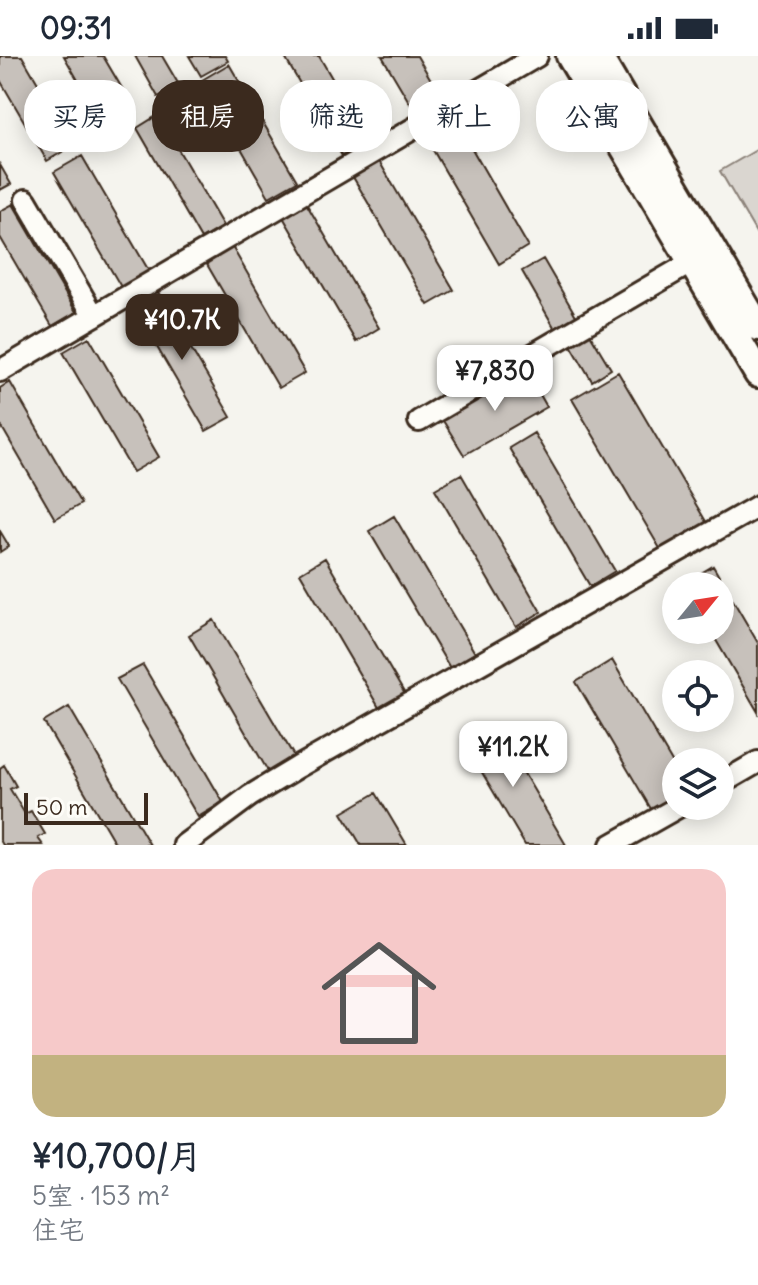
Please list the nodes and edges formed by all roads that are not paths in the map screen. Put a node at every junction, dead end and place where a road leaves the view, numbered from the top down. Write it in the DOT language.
graph roads {
  1 [pos="537,56"];
  2 [pos="570,56"];
  3 [pos="598,56"];
  4 [pos="26,200"];
  5 [pos="692,262"];
  6 [pos="94,316"];
  7 [pos="758,327"];
  8 [pos="0,371"];
  9 [pos="758,374"];
  10 [pos="419,421"];
  11 [pos="758,506"];
  12 [pos="758,762"];
  13 [pos="734,776"];
  14 [pos="662,816"];
  15 [pos="184,845"];
  16 [pos="611,845"];
  1 -- 6 [label="lane"];
  2 -- 5 [label="main road"];
  3 -- 7 [label="main road"];
  4 -- 6 [label="lane"];
  5 -- 9 [label="main road"];
  5 -- 10 [label="lane"];
  6 -- 8 [label="lane"];
  11 -- 15 [label="lane"];
  12 -- 13 [label="lane"];
  14 -- 16 [label="lane"];
}
